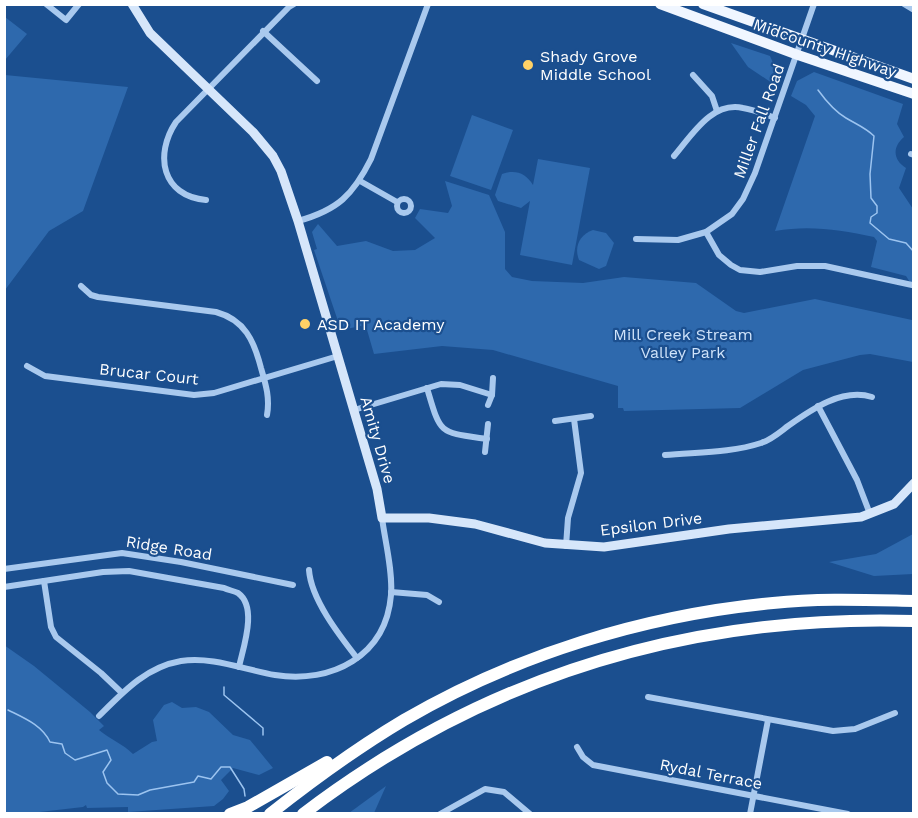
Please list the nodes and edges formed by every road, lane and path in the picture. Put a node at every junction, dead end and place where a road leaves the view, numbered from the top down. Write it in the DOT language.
graph roads {
  1 [pos="46,4"];
  2 [pos="79,4"];
  3 [pos="132,4"];
  4 [pos="294,4"];
  5 [pos="428,4"];
  6 [pos="660,4"];
  7 [pos="703,4"];
  8 [pos="814,4"];
  9 [pos="904,4"];
  10 [pos="914,10"];
  11 [pos="263,31"];
  12 [pos="802,39"];
  13 [pos="798,55"];
  14 [pos="693,75"];
  15 [pos="914,79"];
  16 [pos="317,81"];
  17 [pos="208,89"];
  18 [pos="914,94"];
  19 [pos="717,111"];
  20 [pos="775,118"];
  21 [pos="674,156"];
  22 [pos="360,181"];
  23 [pos="206,200"];
  24 [pos="397,202"];
  25 [pos="298,221"];
  26 [pos="706,232"];
  27 [pos="636,239"];
  28 [pos="912,285"];
  29 [pos="81,286"];
  30 [pos="338,356"];
  31 [pos="27,366"];
  32 [pos="264,378"];
  33 [pos="493,378"];
  34 [pos="427,388"];
  35 [pos="492,395"];
  36 [pos="872,397"];
  37 [pos="488,405"];
  38 [pos="818,406"];
  39 [pos="354,410"];
  40 [pos="267,416"];
  41 [pos="591,416"];
  42 [pos="574,419"];
  43 [pos="555,422"];
  44 [pos="488,424"];
  45 [pos="488,439"];
  46 [pos="485,453"];
  47 [pos="665,454"];
  48 [pos="914,483"];
  49 [pos="870,514"];
  50 [pos="382,518"];
  51 [pos="566,546"];
  52 [pos="4,569"];
  53 [pos="309,570"];
  54 [pos="44,581"];
  55 [pos="293,585"];
  56 [pos="4,587"];
  57 [pos="391,592"];
  58 [pos="914,601"];
  59 [pos="439,602"];
  60 [pos="914,621"];
  61 [pos="357,658"];
  62 [pos="239,667"];
  63 [pos="122,693"];
  64 [pos="648,697"];
  65 [pos="895,713"];
  66 [pos="99,716"];
  67 [pos="404,720"];
  68 [pos="768,720"];
  69 [pos="577,747"];
  70 [pos="346,781"];
  71 [pos="753,795"];
  72 [pos="230,813"];
  73 [pos="270,813"];
  74 [pos="303,813"];
  75 [pos="312,813"];
  76 [pos="440,813"];
  77 [pos="530,813"];
  78 [pos="750,813"];
  79 [pos="845,813"];
  1 -- 2 [label="street"];
  3 -- 17 [label="street, Amity Drive"];
  4 -- 11 [label="street"];
  5 -- 22 [label="street"];
  6 -- 13 [label="main road, Midcounty Highway"];
  7 -- 12 [label="main road, Midcounty Highway"];
  8 -- 12 [label="street, Miller Fall Road"];
  9 -- 10 [label="street"];
  11 -- 16 [label="street"];
  11 -- 17 [label="street"];
  12 -- 13 [label="street, Miller Fall Road"];
  12 -- 15 [label="main road, Midcounty Highway"];
  13 -- 18 [label="main road, Midcounty Highway"];
  13 -- 20 [label="street, Miller Fall Road"];
  14 -- 19 [label="street"];
  17 -- 23 [label="street"];
  17 -- 25 [label="street, Amity Drive"];
  19 -- 20 [label="street"];
  19 -- 21 [label="street"];
  20 -- 26 [label="street, Miller Fall Road"];
  22 -- 24 [label="street"];
  22 -- 25 [label="street"];
  25 -- 30 [label="street, Amity Drive"];
  26 -- 27 [label="street, Miller Fall Road"];
  26 -- 28 [label="street"];
  29 -- 32 [label="street"];
  30 -- 32 [label="street, Brucar Court"];
  30 -- 39 [label="street, Amity Drive"];
  31 -- 32 [label="street, Brucar Court"];
  32 -- 40 [label="street"];
  33 -- 35 [label="street"];
  34 -- 35 [label="street"];
  34 -- 39 [label="street"];
  34 -- 45 [label="street"];
  35 -- 37 [label="street"];
  36 -- 38 [label="street"];
  38 -- 47 [label="street"];
  38 -- 49 [label="street"];
  39 -- 50 [label="street, Amity Drive"];
  41 -- 42 [label="street"];
  42 -- 43 [label="street"];
  42 -- 51 [label="street"];
  44 -- 45 [label="street"];
  45 -- 46 [label="street"];
  48 -- 49 [label="street, Epsilon Drive"];
  49 -- 51 [label="street, Epsilon Drive"];
  50 -- 51 [label="street, Epsilon Drive"];
  50 -- 57 [label="street, Amity Drive"];
  52 -- 55 [label="street, Ridge Road"];
  53 -- 61 [label="street"];
  54 -- 56 [label="street"];
  54 -- 62 [label="street"];
  54 -- 63 [label="street"];
  57 -- 59 [label="street"];
  57 -- 61 [label="street, Amity Drive"];
  58 -- 67 [label="highway"];
  60 -- 70 [label="highway"];
  61 -- 62 [label="street, Amity Drive"];
  62 -- 63 [label="street, Amity Drive"];
  63 -- 66 [label="street, Amity Drive"];
  64 -- 68 [label="street"];
  65 -- 68 [label="street"];
  67 -- 72 [label="highway"];
  67 -- 73 [label="highway"];
  68 -- 71 [label="street"];
  69 -- 71 [label="street, Rydal Terrace"];
  70 -- 74 [label="highway"];
  70 -- 75 [label="highway"];
  71 -- 78 [label="street"];
  71 -- 79 [label="street, Rydal Terrace"];
  76 -- 77 [label="street"];
}
